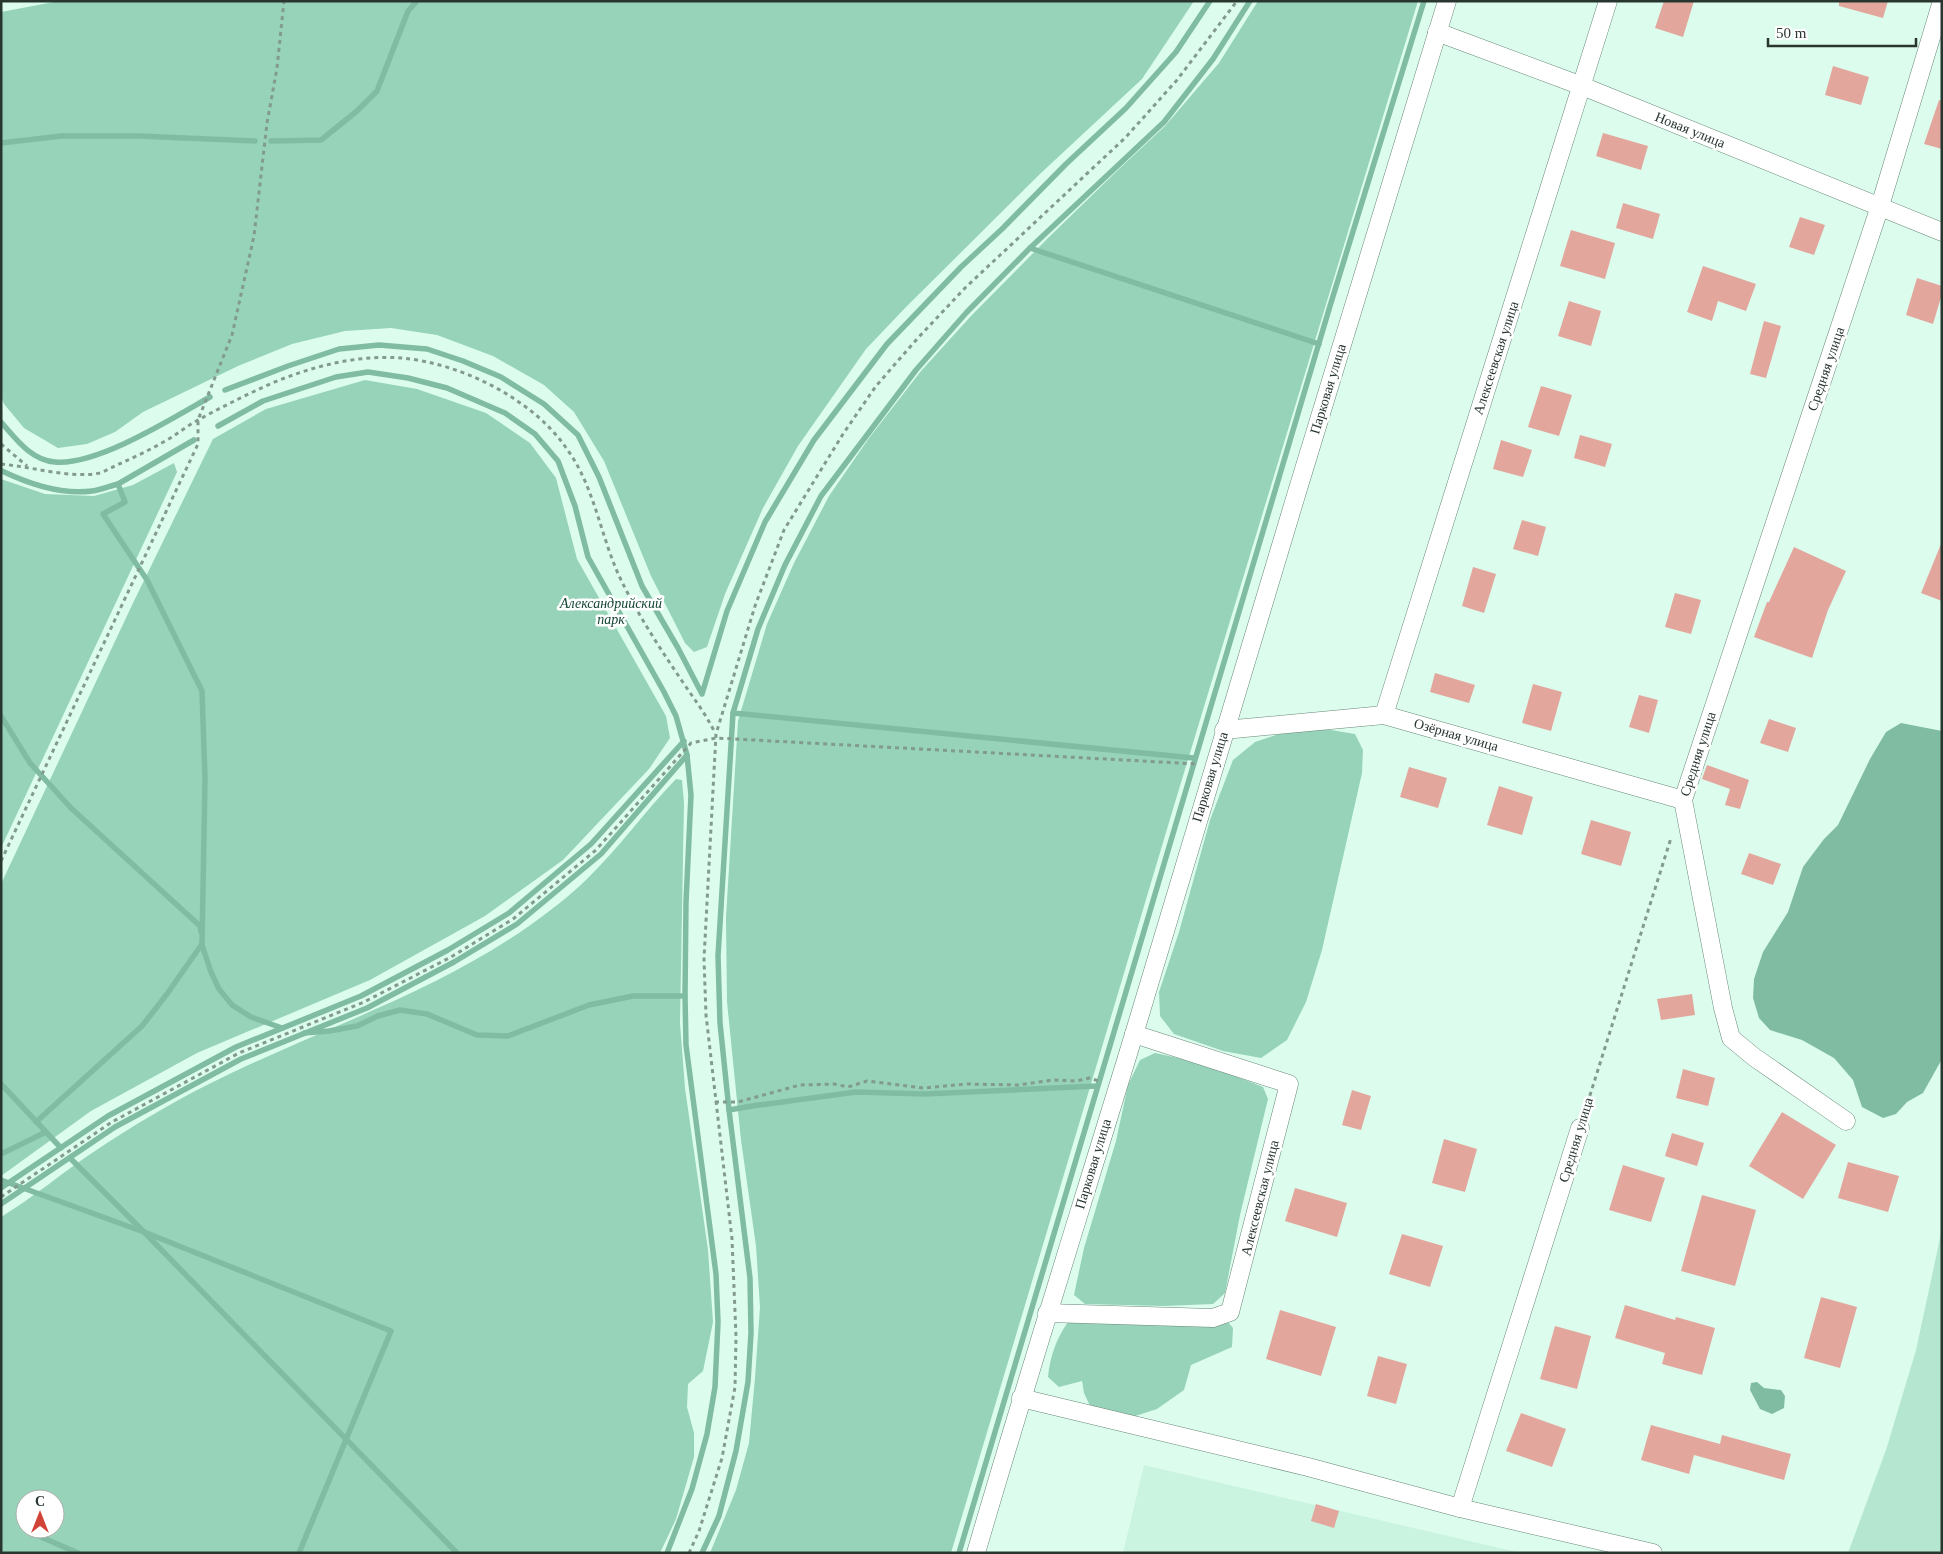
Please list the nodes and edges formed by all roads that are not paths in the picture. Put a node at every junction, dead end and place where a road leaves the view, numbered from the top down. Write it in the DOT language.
graph roads {
  1 [pos="1447,1"];
  2 [pos="1608,1"];
  3 [pos="1942,1"];
  4 [pos="1437,32"];
  5 [pos="1582,86"];
  6 [pos="1880,206"];
  7 [pos="1942,232"];
  8 [pos="1384,715"];
  9 [pos="1224,730"];
  10 [pos="1683,800"];
  11 [pos="1134,1034"];
  12 [pos="1846,1121"];
  13 [pos="1580,1128"];
  14 [pos="1048,1313"];
  15 [pos="1021,1398"];
  16 [pos="1460,1508"];
  17 [pos="976,1553"];
  18 [pos="1653,1553"];
  1 -- 4 [label="street, Парковая улица"];
  2 -- 5 [label="street, Алексеевская улица"];
  3 -- 6 [label="street, Средняя улица"];
  4 -- 5 [label="street, Новая улица"];
  4 -- 9 [label="street, Парковая улица"];
  5 -- 6 [label="street, Новая улица"];
  5 -- 8 [label="street, Алексеевская улица"];
  6 -- 7 [label="street, Новая улица"];
  6 -- 10 [label="street, Средняя улица"];
  8 -- 9 [label="street, Озёрная улица"];
  8 -- 10 [label="street, Озёрная улица"];
  9 -- 11 [label="street, Парковая улица"];
  10 -- 12 [label="street"];
  11 -- 14 [label="street, Парковая улица"];
  11 -- 14 [label="street, Алексеевская улица"];
  13 -- 16 [label="street, Средняя улица"];
  14 -- 15 [label="street, Парковая улица"];
  15 -- 16 [label="street"];
  15 -- 17 [label="street, Парковая улица"];
  16 -- 18 [label="street"];
}
